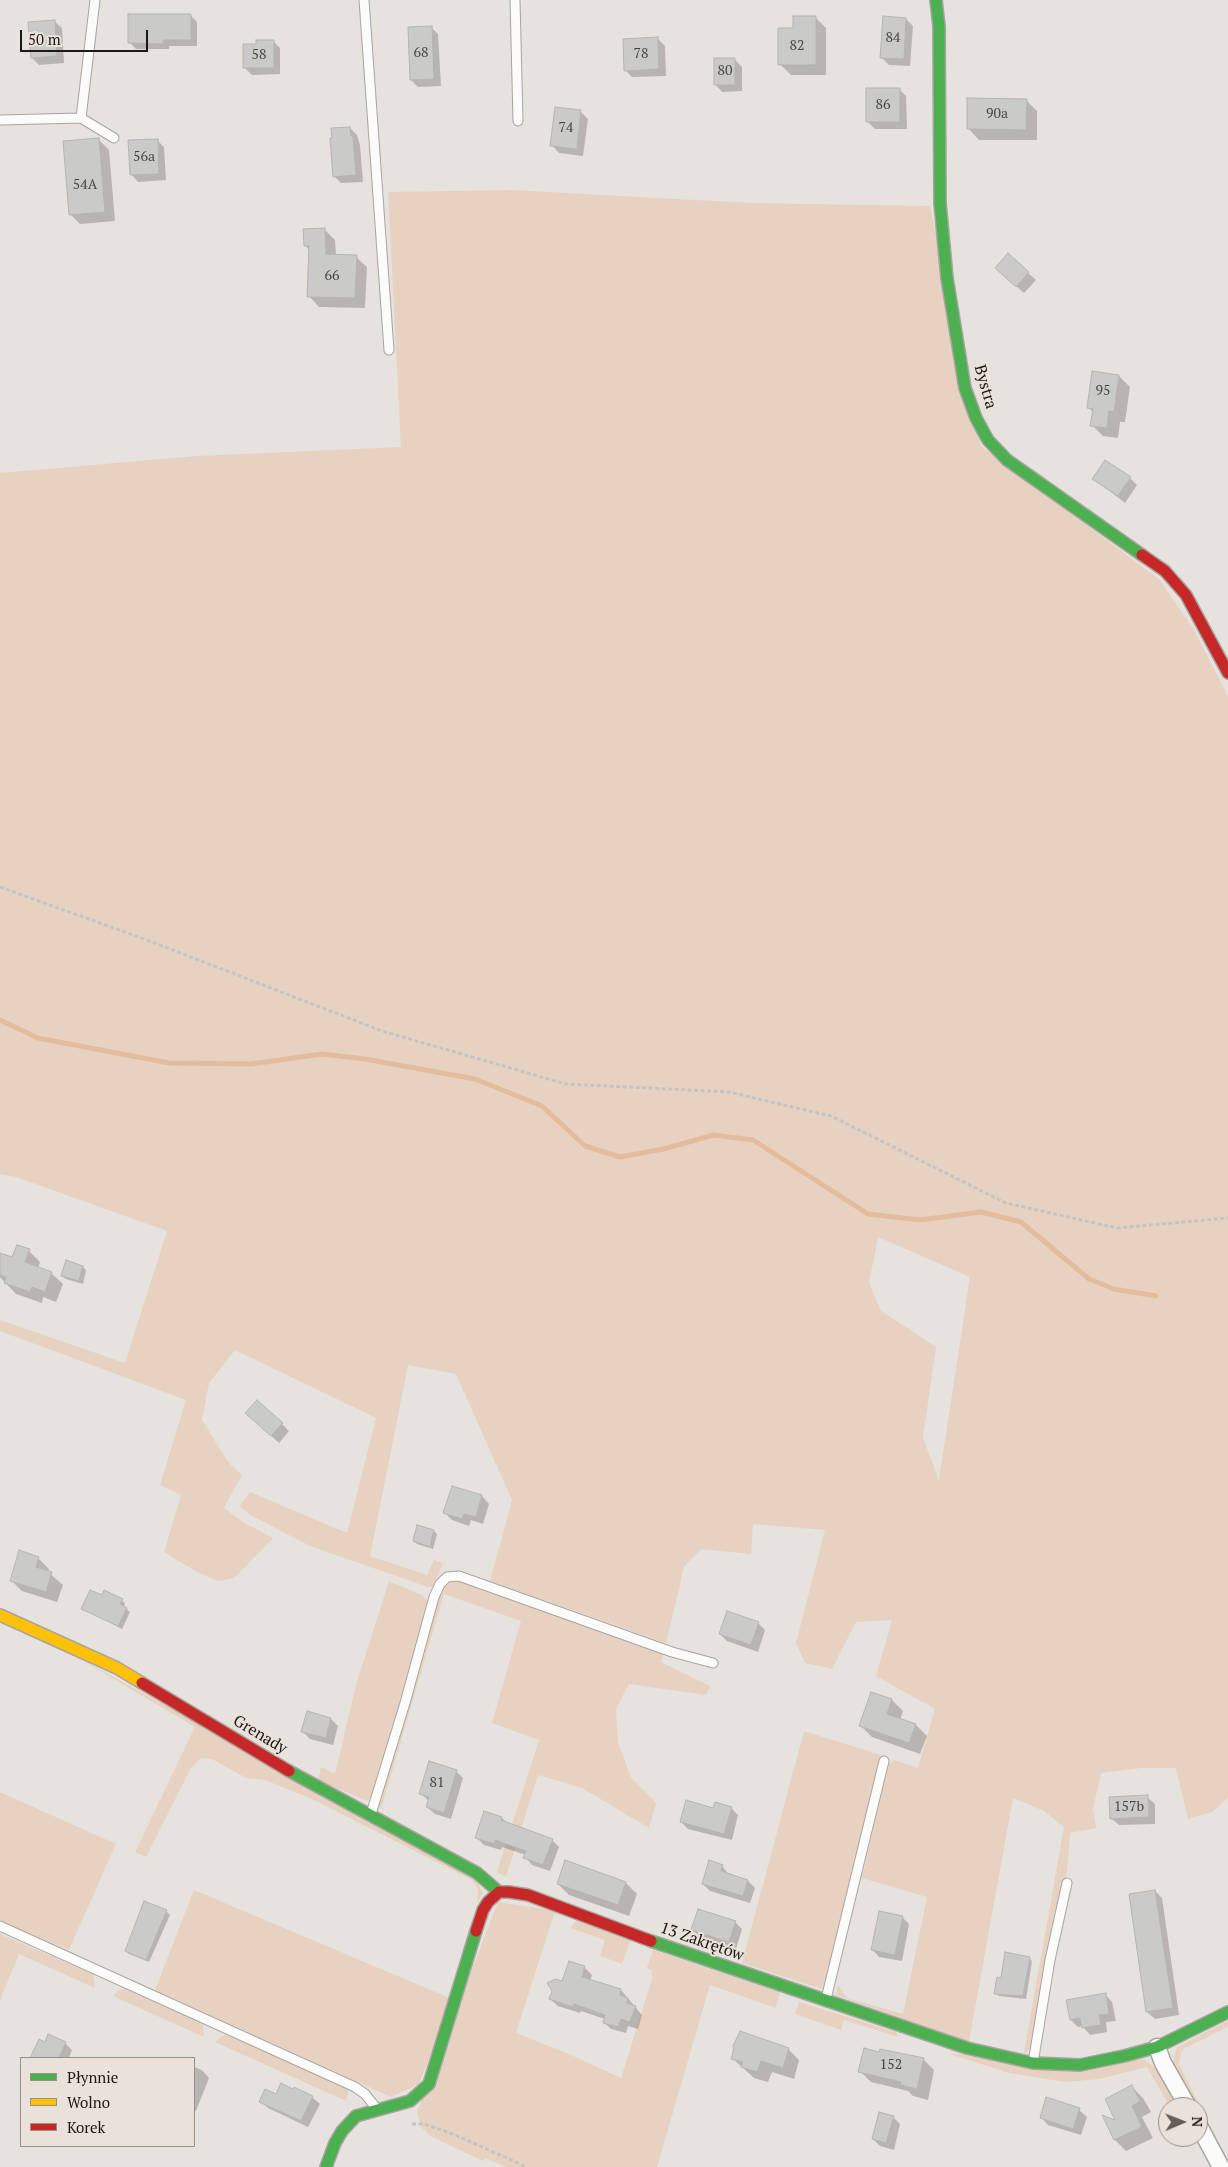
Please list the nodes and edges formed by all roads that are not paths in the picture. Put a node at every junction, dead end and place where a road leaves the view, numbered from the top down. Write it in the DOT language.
graph roads {
  1 [pos="95,0"];
  2 [pos="364,0"];
  3 [pos="515,0"];
  4 [pos="936,0"];
  5 [pos="81,118"];
  6 [pos="0,120"];
  7 [pos="518,121"];
  8 [pos="114,138"];
  9 [pos="390,350"];
  10 [pos="1228,673"];
  11 [pos="0,1615"];
  12 [pos="713,1663"];
  13 [pos="884,1760"];
  14 [pos="371,1814"];
  15 [pos="1067,1883"];
  16 [pos="499,1892"];
  17 [pos="0,1926"];
  18 [pos="826,2001"];
  19 [pos="1228,2012"];
  20 [pos="1157,2047"];
  21 [pos="1033,2063"];
  22 [pos="1182,2097"];
  23 [pos="378,2109"];
  24 [pos="1208,2143"];
  25 [pos="326,2167"];
  26 [pos="1221,2167"];
  1 -- 5 [label="lane"];
  2 -- 9 [label="lane"];
  3 -- 7 [label="lane"];
  4 -- 10 [label="street, Bystra"];
  5 -- 6 [label="lane"];
  5 -- 8 [label="lane"];
  11 -- 14 [label="street, Grenady"];
  12 -- 14 [label="lane"];
  13 -- 18 [label="lane"];
  14 -- 16 [label="street, Grenady"];
  15 -- 21 [label="lane"];
  16 -- 18 [label="street, 13 Zakrętów"];
  16 -- 23 [label="street"];
  17 -- 23 [label="lane"];
  18 -- 21 [label="street, 13 Zakrętów"];
  19 -- 20 [label="street, 13 Zakrętów"];
  20 -- 21 [label="street, 13 Zakrętów"];
  20 -- 22 [label="street"];
  23 -- 25 [label="street"];
  24 -- 26 [label="street"];
}
